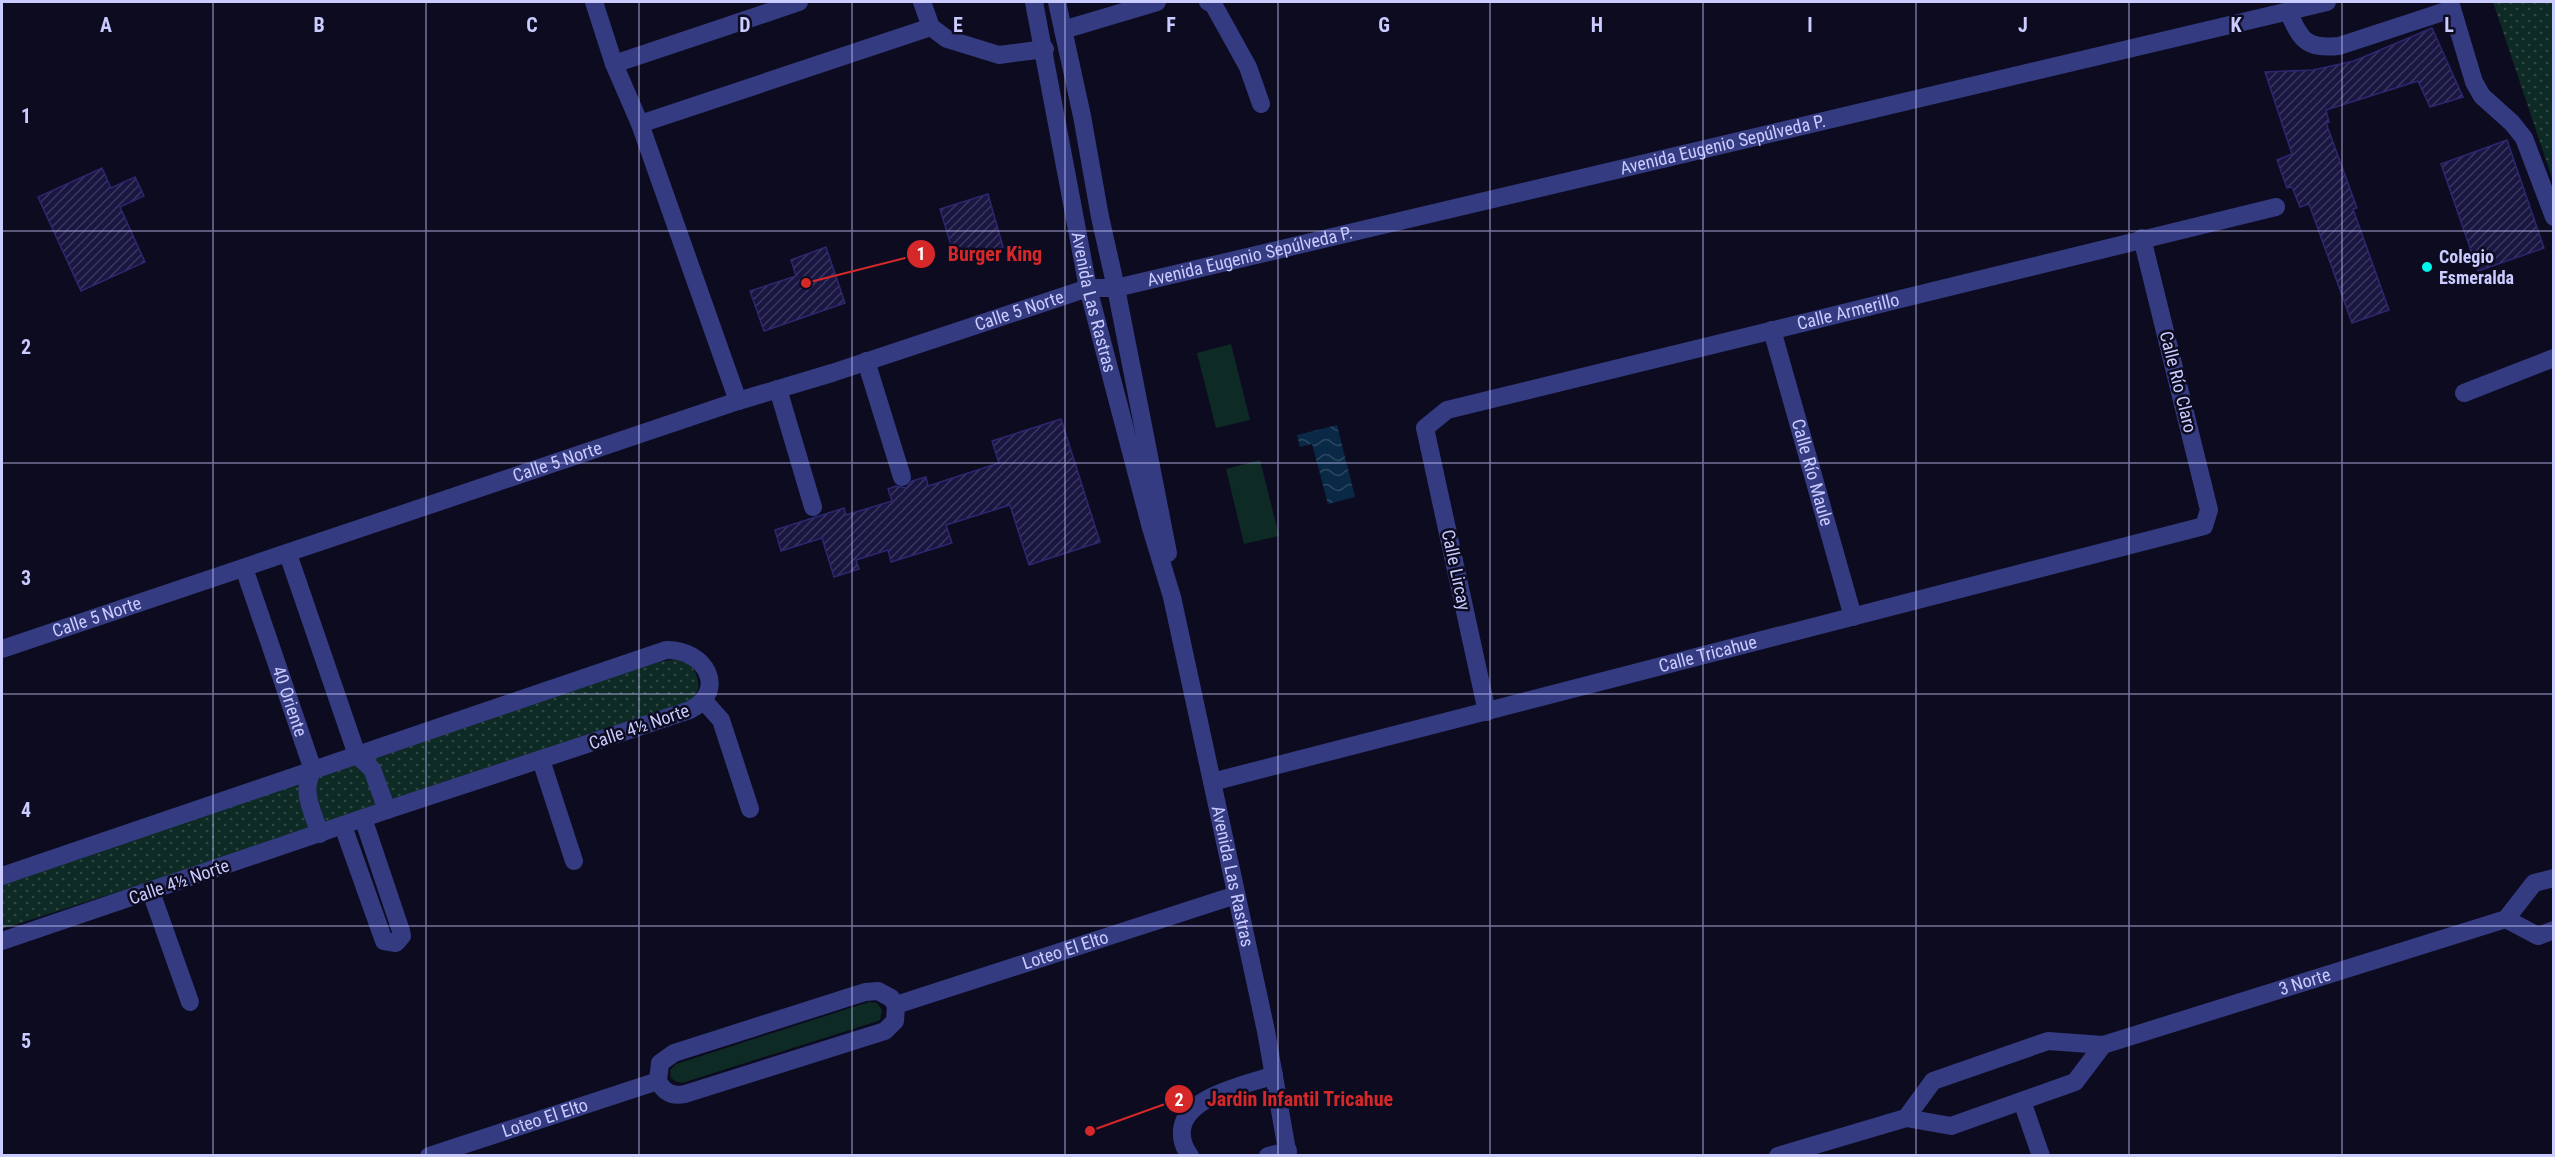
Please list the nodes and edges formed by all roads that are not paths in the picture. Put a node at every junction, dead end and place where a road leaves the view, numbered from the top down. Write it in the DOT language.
graph roads {
  1 [pos="594,2"];
  2 [pos="799,2"];
  3 [pos="922,2"];
  4 [pos="1034,2"];
  5 [pos="1057,2"];
  6 [pos="1157,2"];
  7 [pos="1209,2"];
  8 [pos="2327,2"];
  9 [pos="2451,5"];
  10 [pos="2288,11"];
  11 [pos="931,27"];
  12 [pos="1063,30"];
  13 [pos="1045,49"];
  14 [pos="614,64"];
  15 [pos="1260,104"];
  16 [pos="640,124"];
  17 [pos="2276,207"];
  18 [pos="2553,217"];
  19 [pos="2142,238"];
  20 [pos="1088,288"];
  21 [pos="1116,288"];
  22 [pos="1772,330"];
  23 [pos="2553,358"];
  24 [pos="866,362"];
  25 [pos="778,389"];
  26 [pos="2464,393"];
  27 [pos="738,401"];
  28 [pos="1425,428"];
  29 [pos="902,477"];
  30 [pos="813,507"];
  31 [pos="2204,526"];
  32 [pos="288,554"];
  33 [pos="244,568"];
  34 [pos="1172,597"];
  35 [pos="1853,617"];
  36 [pos="2,649"];
  37 [pos="704,701"];
  38 [pos="1487,712"];
  39 [pos="357,755"];
  40 [pos="541,760"];
  41 [pos="313,770"];
  42 [pos="1212,782"];
  43 [pos="750,809"];
  44 [pos="387,810"];
  45 [pos="363,818"];
  46 [pos="343,826"];
  47 [pos="320,834"];
  48 [pos="574,861"];
  49 [pos="2,876"];
  50 [pos="2553,878"];
  51 [pos="152,892"];
  52 [pos="1236,895"];
  53 [pos="2506,919"];
  54 [pos="2553,930"];
  55 [pos="2,941"];
  56 [pos="190,1002"];
  57 [pos="896,1005"];
  58 [pos="2103,1046"];
  59 [pos="1274,1075"];
  60 [pos="658,1080"];
  61 [pos="2022,1101"];
  62 [pos="1906,1118"];
  63 [pos="1288,1153"];
  64 [pos="429,1155"];
  65 [pos="1190,1155"];
  66 [pos="1269,1155"];
  67 [pos="1778,1155"];
  68 [pos="2041,1155"];
  1 -- 14 [label="street"];
  2 -- 14 [label="street"];
  3 -- 11 [label="street"];
  4 -- 13 [label="street, Avenida Las Rastras"];
  5 -- 12 [label="street, Avenida Las Rastras"];
  6 -- 12 [label="street"];
  7 -- 15 [label="street"];
  8 -- 10 [label="street, Avenida Eugenio Sepúlveda P."];
  9 -- 10 [label="street"];
  9 -- 18 [label="street"];
  10 -- 21 [label="street, Avenida Eugenio Sepúlveda P."];
  11 -- 13 [label="street"];
  11 -- 16 [label="street"];
  12 -- 21 [label="street, Avenida Las Rastras"];
  13 -- 20 [label="street, Avenida Las Rastras"];
  14 -- 16 [label="street"];
  16 -- 27 [label="street"];
  17 -- 19 [label="street, Calle Armerillo"];
  19 -- 22 [label="street, Calle Armerillo"];
  19 -- 31 [label="street, Calle Río Claro"];
  20 -- 21 [label="street, Calle 5 Norte"];
  20 -- 24 [label="street, Calle 5 Norte"];
  20 -- 34 [label="street, Avenida Las Rastras"];
  21 -- 34 [label="street, Avenida Las Rastras"];
  22 -- 28 [label="street, Calle Armerillo"];
  22 -- 35 [label="street, Calle Río Maule"];
  23 -- 26 [label="street"];
  24 -- 25 [label="street, Calle 5 Norte"];
  24 -- 29 [label="street"];
  25 -- 27 [label="street, Calle 5 Norte"];
  25 -- 30 [label="street"];
  27 -- 32 [label="street, Calle 5 Norte"];
  28 -- 38 [label="street, Calle Lircay"];
  31 -- 35 [label="street, Calle Tricahue"];
  32 -- 33 [label="street, Calle 5 Norte"];
  32 -- 39 [label="street"];
  33 -- 36 [label="street, Calle 5 Norte"];
  33 -- 41 [label="street, 40 Oriente"];
  34 -- 42 [label="street, Avenida Las Rastras"];
  35 -- 38 [label="street, Calle Tricahue"];
  37 -- 39 [label="street, Calle 4½ Norte"];
  37 -- 40 [label="street, Calle 4½ Norte"];
  37 -- 43 [label="street"];
  38 -- 42 [label="street, Calle Tricahue"];
  39 -- 41 [label="street, Calle 4½ Norte"];
  39 -- 44 [label="street"];
  40 -- 44 [label="street, Calle 4½ Norte"];
  40 -- 48 [label="street"];
  41 -- 47 [label="street, 40 Oriente"];
  41 -- 49 [label="street, Calle 4½ Norte"];
  42 -- 52 [label="street, Avenida Las Rastras"];
  44 -- 45 [label="street, Calle 4½ Norte"];
  45 -- 46 [label="street, Calle 4½ Norte"];
  45 -- 46 [label="street"];
  46 -- 47 [label="street, Calle 4½ Norte"];
  47 -- 51 [label="street, Calle 4½ Norte"];
  50 -- 53 [label="street"];
  51 -- 55 [label="street, Calle 4½ Norte"];
  51 -- 56 [label="street"];
  52 -- 57 [label="street, Loteo El Elto"];
  52 -- 59 [label="street, Avenida Las Rastras"];
  53 -- 54 [label="street"];
  53 -- 58 [label="street, 3 Norte"];
  57 -- 60 [label="street"];
  57 -- 60 [label="street"];
  58 -- 61 [label="street"];
  58 -- 62 [label="street, 3 Norte"];
  59 -- 63 [label="street, Avenida Las Rastras"];
  59 -- 65 [label="street"];
  60 -- 64 [label="street, Loteo El Elto"];
  61 -- 62 [label="street"];
  61 -- 68 [label="street"];
  62 -- 67 [label="street"];
  63 -- 66 [label="street"];
}
